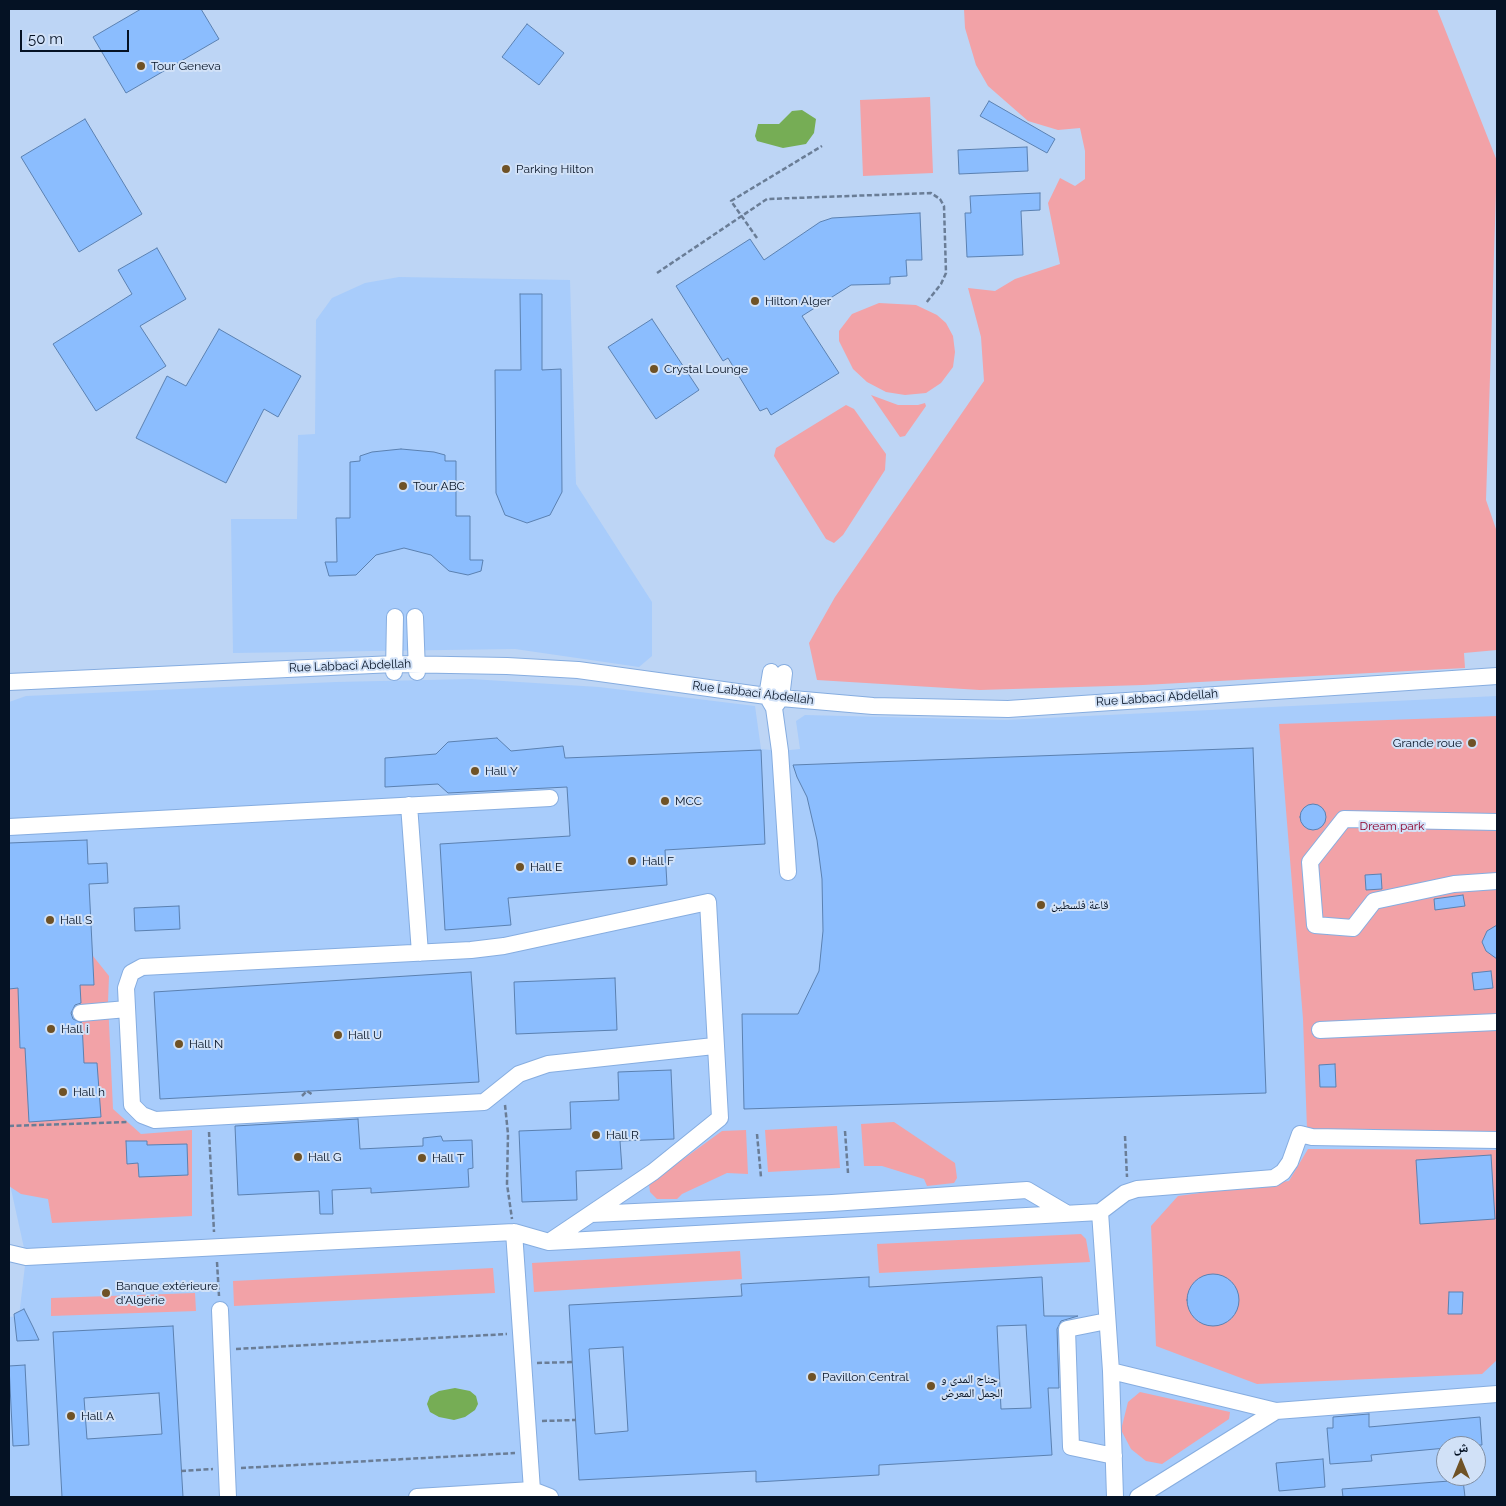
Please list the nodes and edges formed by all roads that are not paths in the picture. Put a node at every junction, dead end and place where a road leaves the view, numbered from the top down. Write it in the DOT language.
graph roads {
  1 [pos="395,617"];
  2 [pos="415,617"];
  3 [pos="394,668"];
  4 [pos="417,668"];
  5 [pos="777,673"];
  6 [pos="1497,676"];
  7 [pos="9,682"];
  8 [pos="1497,686"];
  9 [pos="9,689"];
  10 [pos="774,700"];
  11 [pos="550,798"];
  12 [pos="409,805"];
  13 [pos="1497,822"];
  14 [pos="9,826"];
  15 [pos="788,872"];
  16 [pos="1497,881"];
  17 [pos="420,953"];
  18 [pos="127,1009"];
  19 [pos="82,1013"];
  20 [pos="1497,1022"];
  21 [pos="1320,1030"];
  22 [pos="714,1046"];
  23 [pos="1497,1140"];
  24 [pos="1100,1212"];
  25 [pos="1066,1213"];
  26 [pos="591,1214"];
  27 [pos="514,1232"];
  28 [pos="548,1242"];
  29 [pos="9,1258"];
  30 [pos="220,1310"];
  31 [pos="1107,1321"];
  32 [pos="1111,1371"];
  33 [pos="1497,1394"];
  34 [pos="1276,1411"];
  35 [pos="1114,1456"];
  36 [pos="532,1494"];
  37 [pos="228,1497"];
  38 [pos="417,1497"];
  39 [pos="550,1497"];
  40 [pos="1116,1497"];
  41 [pos="1138,1497"];
  1 -- 3 [label="street"];
  2 -- 4 [label="street"];
  3 -- 4 [label="street, Rue Labbaci Abdellah"];
  3 -- 7 [label="street, Rue Labbaci Abdellah"];
  3 -- 9 [label="street, Rue Labbaci Abdellah"];
  4 -- 10 [label="street, Rue Labbaci Abdellah"];
  5 -- 10 [label="street"];
  6 -- 10 [label="street, Rue Labbaci Abdellah"];
  8 -- 10 [label="street, Rue Labbaci Abdellah"];
  10 -- 15 [label="street"];
  11 -- 12 [label="street"];
  12 -- 14 [label="street"];
  12 -- 17 [label="street"];
  13 -- 16 [label="street"];
  17 -- 18 [label="street"];
  17 -- 22 [label="street"];
  18 -- 19 [label="street"];
  18 -- 22 [label="street"];
  20 -- 21 [label="street"];
  22 -- 26 [label="street"];
  23 -- 24 [label="street"];
  24 -- 25 [label="street"];
  24 -- 31 [label="street"];
  25 -- 26 [label="street"];
  25 -- 28 [label="street"];
  26 -- 28 [label="street"];
  27 -- 28 [label="street"];
  27 -- 29 [label="street"];
  27 -- 36 [label="street"];
  30 -- 37 [label="street"];
  31 -- 32 [label="street"];
  31 -- 35 [label="street"];
  32 -- 34 [label="street"];
  32 -- 35 [label="street"];
  33 -- 34 [label="street"];
  34 -- 41 [label="street"];
  35 -- 40 [label="street"];
  36 -- 38 [label="street"];
  36 -- 39 [label="street"];
}
